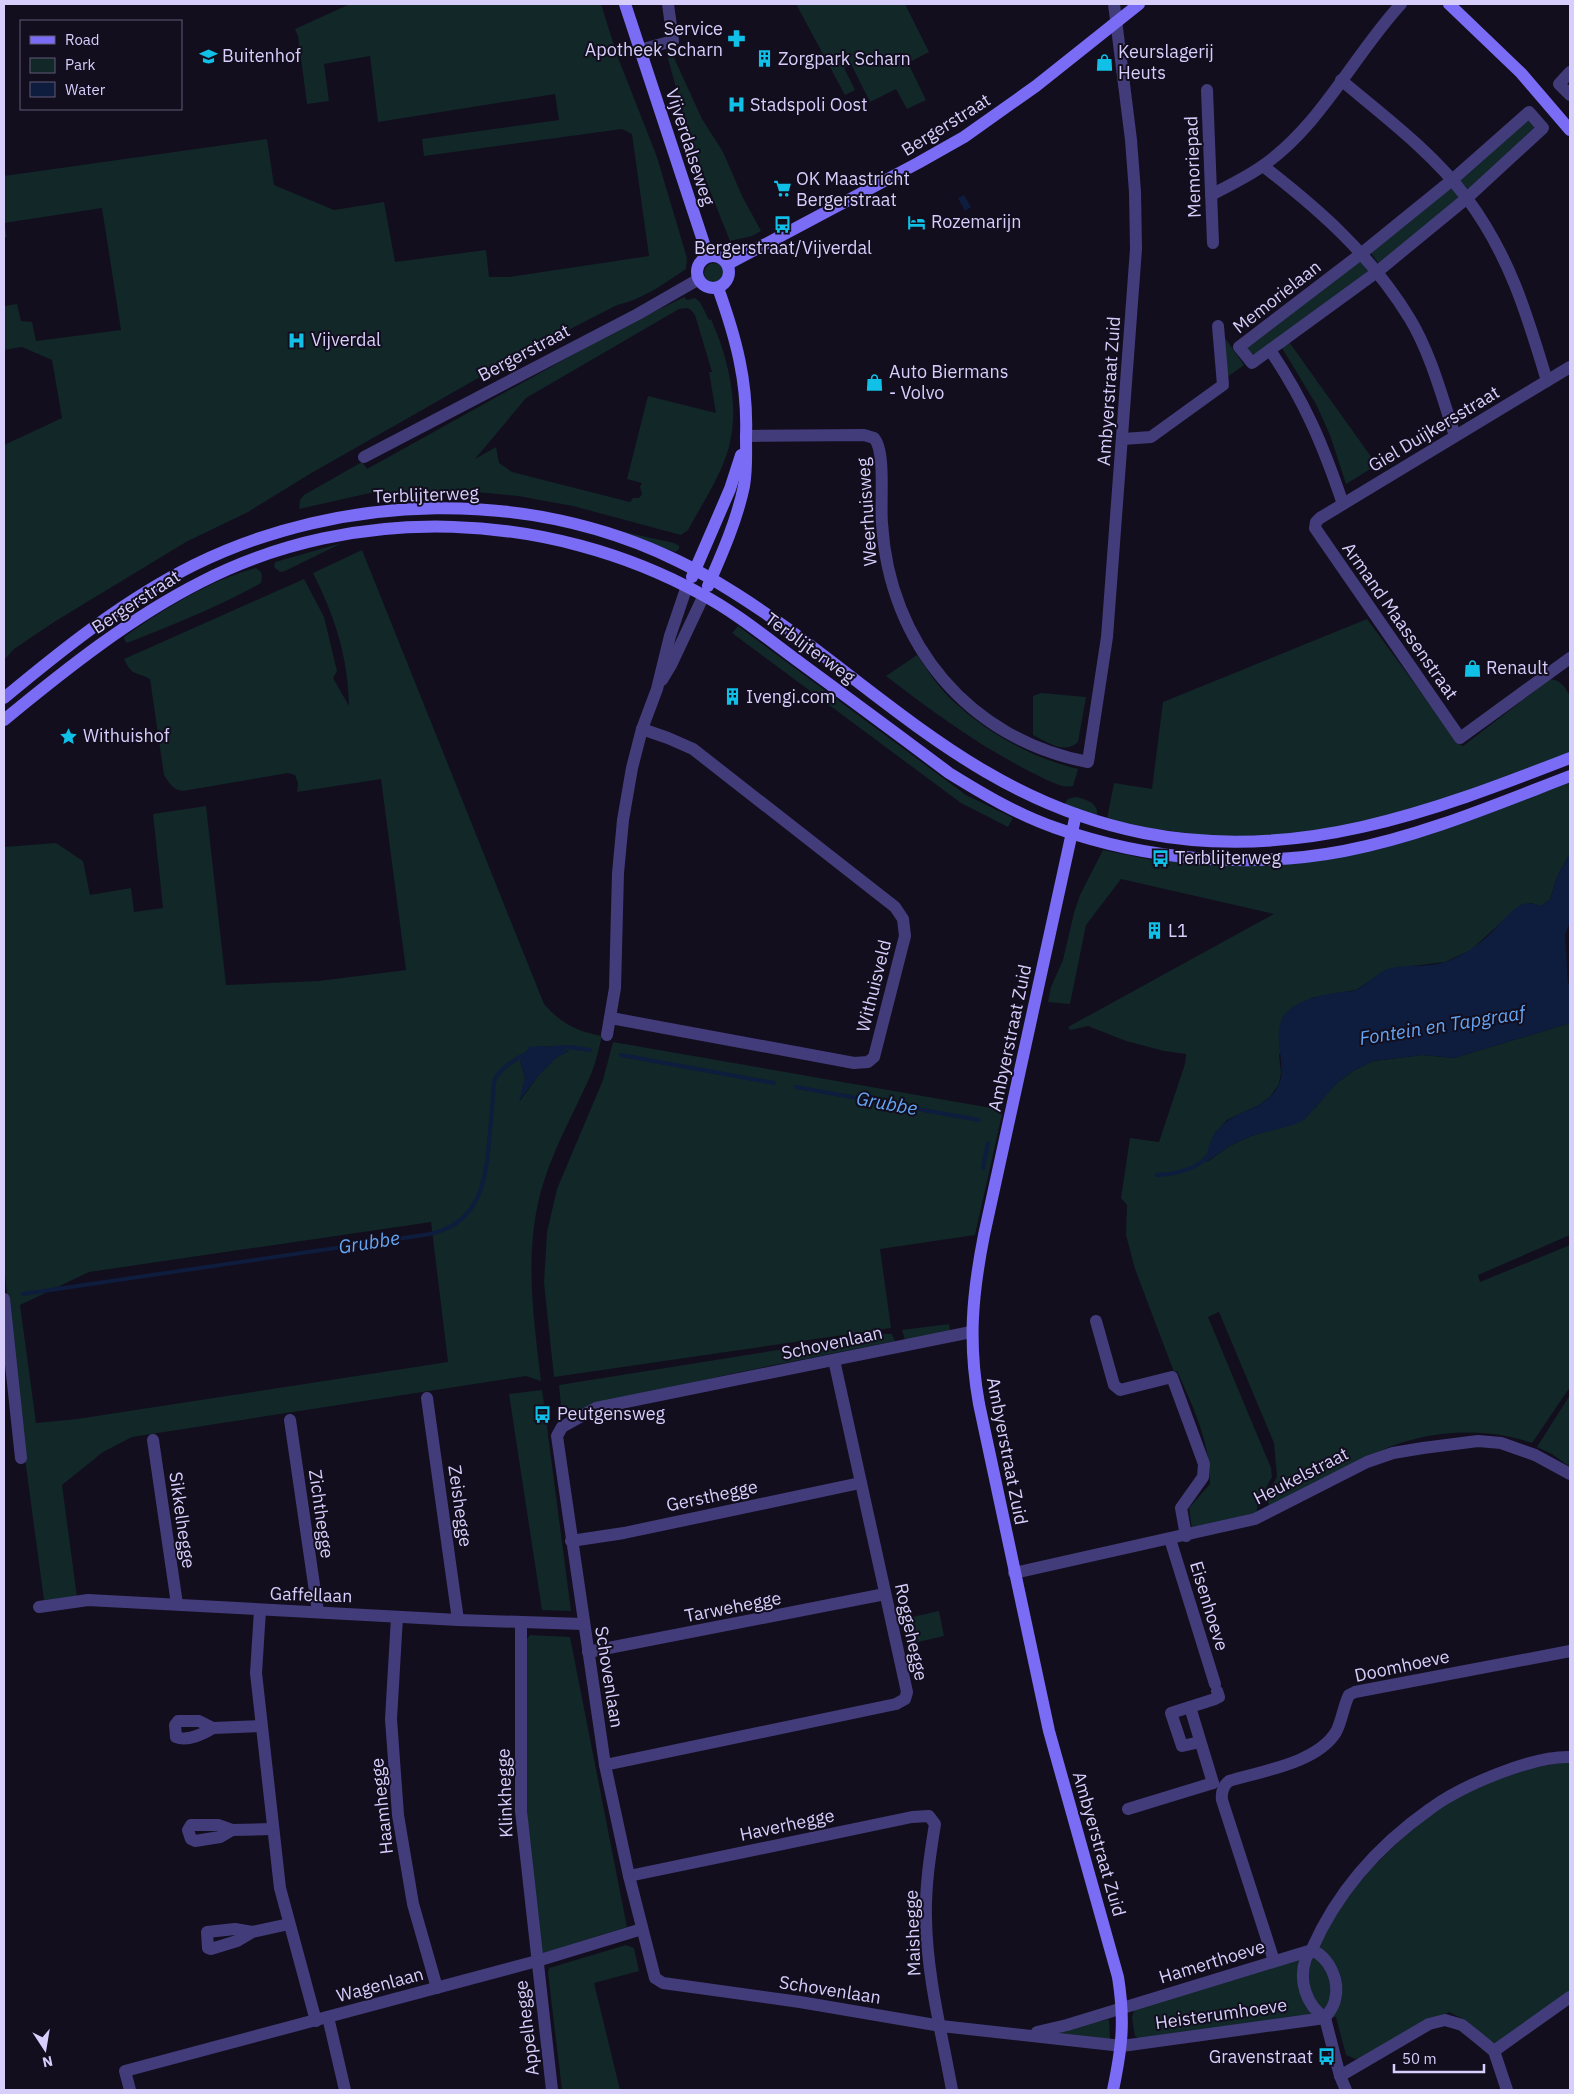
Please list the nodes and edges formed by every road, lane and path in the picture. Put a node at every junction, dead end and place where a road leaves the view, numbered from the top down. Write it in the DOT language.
graph roads {
  1 [pos="625,4"];
  2 [pos="668,4"];
  3 [pos="1114,4"];
  4 [pos="1139,4"];
  5 [pos="1401,4"];
  6 [pos="1449,4"];
  7 [pos="1117,22"];
  8 [pos="640,50"];
  9 [pos="1570,72"];
  10 [pos="1341,80"];
  11 [pos="1208,90"];
  12 [pos="1570,96"];
  13 [pos="1570,130"];
  14 [pos="1262,166"];
  15 [pos="1452,180"];
  16 [pos="1211,195"];
  17 [pos="1467,198"];
  18 [pos="1214,243"];
  19 [pos="1362,253"];
  20 [pos="708,256"];
  21 [pos="728,264"];
  22 [pos="1377,272"];
  23 [pos="699,279"];
  24 [pos="718,288"];
  25 [pos="1218,326"];
  26 [pos="1270,350"];
  27 [pos="1570,368"];
  28 [pos="1547,381"];
  29 [pos="746,436"];
  30 [pos="1455,436"];
  31 [pos="1123,439"];
  32 [pos="364,456"];
  33 [pos="1342,504"];
  34 [pos="1316,522"];
  35 [pos="298,527"];
  36 [pos="303,544"];
  37 [pos="695,570"];
  38 [pos="711,579"];
  39 [pos="687,586"];
  40 [pos="704,595"];
  41 [pos="1570,658"];
  42 [pos="657,689"];
  43 [pos="4,698"];
  44 [pos="4,720"];
  45 [pos="642,729"];
  46 [pos="1570,758"];
  47 [pos="1088,762"];
  48 [pos="1570,776"];
  49 [pos="1076,814"];
  50 [pos="1072,833"];
  51 [pos="611,1018"];
  52 [pos="608,1035"];
  53 [pos="4,1299"];
  54 [pos="1096,1321"];
  55 [pos="972,1332"];
  56 [pos="834,1360"];
  57 [pos="427,1398"];
  58 [pos="290,1420"];
  59 [pos="153,1440"];
  60 [pos="21,1458"];
  61 [pos="1570,1474"];
  62 [pos="860,1483"];
  63 [pos="1186,1536"];
  64 [pos="1170,1539"];
  65 [pos="571,1541"];
  66 [pos="1014,1573"];
  67 [pos="885,1594"];
  68 [pos="176,1604"];
  69 [pos="39,1607"];
  70 [pos="260,1610"];
  71 [pos="318,1612"];
  72 [pos="397,1616"];
  73 [pos="458,1620"];
  74 [pos="521,1622"];
  75 [pos="583,1624"];
  76 [pos="1570,1651"];
  77 [pos="588,1652"];
  78 [pos="1190,1708"];
  79 [pos="260,1726"];
  80 [pos="214,1728"];
  81 [pos="1200,1742"];
  82 [pos="1570,1757"];
  83 [pos="606,1765"];
  84 [pos="1218,1787"];
  85 [pos="1128,1810"];
  86 [pos="272,1829"];
  87 [pos="232,1830"];
  88 [pos="933,1838"];
  89 [pos="629,1876"];
  90 [pos="289,1924"];
  91 [pos="642,1929"];
  92 [pos="252,1932"];
  93 [pos="1312,1950"];
  94 [pos="537,1961"];
  95 [pos="1274,1961"];
  96 [pos="437,1988"];
  97 [pos="1570,1997"];
  98 [pos="1123,2008"];
  99 [pos="1325,2018"];
  100 [pos="322,2019"];
  101 [pos="941,2026"];
  102 [pos="1024,2035"];
  103 [pos="1122,2046"];
  104 [pos="1494,2052"];
  105 [pos="1340,2076"];
  106 [pos="130,2090"];
  107 [pos="345,2090"];
  108 [pos="552,2090"];
  109 [pos="952,2090"];
  110 [pos="1113,2090"];
  111 [pos="1346,2090"];
  112 [pos="1507,2090"];
  1 -- 8 [label="main road, Vijverdalseweg"];
  2 -- 8 [label="street"];
  3 -- 7 [label="street, Ambyerstraat Zuid"];
  4 -- 7 [label="main road, Bergerstraat"];
  5 -- 10 [label="street"];
  6 -- 13 [label="main road"];
  7 -- 21 [label="main road, Bergerstraat"];
  7 -- 31 [label="street, Ambyerstraat Zuid"];
  8 -- 20 [label="main road, Vijverdalseweg"];
  9 -- 12 [label="street"];
  10 -- 14 [label="street"];
  10 -- 15 [label="street"];
  11 -- 16 [label="street, Memoriepad"];
  14 -- 16 [label="street"];
  14 -- 19 [label="street"];
  15 -- 17 [label="street"];
  15 -- 17 [label="street, Memorielaan"];
  15 -- 19 [label="street, Memorielaan"];
  16 -- 18 [label="street, Memoriepad"];
  17 -- 22 [label="street, Memorielaan"];
  17 -- 28 [label="street"];
  19 -- 22 [label="street"];
  19 -- 26 [label="street, Memorielaan"];
  20 -- 21 [label="main road"];
  20 -- 23 [label="main road"];
  21 -- 24 [label="main road"];
  22 -- 26 [label="street, Memorielaan"];
  22 -- 30 [label="street"];
  23 -- 24 [label="main road"];
  23 -- 32 [label="street, Bergerstraat"];
  24 -- 29 [label="main road"];
  25 -- 31 [label="street"];
  26 -- 33 [label="street"];
  27 -- 28 [label="street, Giel Duijkersstraat"];
  28 -- 30 [label="street, Giel Duijkersstraat"];
  29 -- 37 [label="main road"];
  29 -- 38 [label="main road"];
  29 -- 47 [label="street, Weerhuisweg"];
  30 -- 33 [label="street, Giel Duijkersstraat"];
  31 -- 47 [label="street, Ambyerstraat Zuid"];
  33 -- 34 [label="street, Giel Duijkersstraat"];
  34 -- 41 [label="street, Armand Maassenstraat"];
  35 -- 37 [label="main road, Terblijterweg"];
  35 -- 43 [label="main road, Bergerstraat"];
  36 -- 39 [label="main road, Terblijterweg"];
  36 -- 44 [label="main road, Bergerstraat"];
  37 -- 38 [label="main road, Terblijterweg"];
  37 -- 39 [label="main road"];
  38 -- 40 [label="main road"];
  38 -- 49 [label="main road, Terblijterweg"];
  39 -- 40 [label="main road, Terblijterweg"];
  39 -- 42 [label="street"];
  40 -- 42 [label="street"];
  40 -- 50 [label="main road, Terblijterweg"];
  42 -- 45 [label="street"];
  45 -- 51 [label="street"];
  45 -- 51 [label="street, Withuisveld"];
  46 -- 49 [label="main road, Terblijterweg"];
  48 -- 50 [label="main road, Terblijterweg"];
  49 -- 50 [label="main road, Ambyerstraat Zuid"];
  50 -- 55 [label="main road, Ambyerstraat Zuid"];
  51 -- 52 [label="street"];
  53 -- 60 [label="street"];
  54 -- 63 [label="street"];
  55 -- 56 [label="street, Schovenlaan"];
  55 -- 66 [label="main road, Ambyerstraat Zuid"];
  56 -- 62 [label="street, Roggehegge"];
  56 -- 65 [label="street, Schovenlaan"];
  57 -- 73 [label="street, Zeishegge"];
  58 -- 71 [label="street, Zichthegge"];
  59 -- 68 [label="street, Sikkelhegge"];
  61 -- 63 [label="street, Heukelstraat"];
  62 -- 65 [label="street, Gersthegge"];
  62 -- 67 [label="street, Roggehegge"];
  63 -- 64 [label="street, Heukelstraat"];
  64 -- 66 [label="street, Heukelstraat"];
  64 -- 78 [label="street, Eisenhoeve"];
  65 -- 75 [label="street, Schovenlaan"];
  66 -- 98 [label="main road, Ambyerstraat Zuid"];
  67 -- 77 [label="street, Tarwehegge"];
  67 -- 83 [label="street, Roggehegge"];
  68 -- 69 [label="street, Gaffellaan"];
  68 -- 70 [label="street, Gaffellaan"];
  70 -- 71 [label="street, Gaffellaan"];
  70 -- 79 [label="street"];
  71 -- 72 [label="street, Gaffellaan"];
  72 -- 73 [label="street, Gaffellaan"];
  72 -- 96 [label="street, Haamhegge"];
  73 -- 74 [label="street, Gaffellaan"];
  74 -- 75 [label="street, Gaffellaan"];
  74 -- 94 [label="street, Klinkhegge"];
  75 -- 77 [label="street, Schovenlaan"];
  76 -- 84 [label="street, Doomhoeve"];
  77 -- 83 [label="street, Schovenlaan"];
  78 -- 81 [label="street"];
  78 -- 81 [label="street, Eisenhoeve"];
  79 -- 80 [label="street"];
  79 -- 86 [label="street"];
  81 -- 84 [label="street"];
  82 -- 93 [label="street"];
  83 -- 89 [label="street, Schovenlaan"];
  84 -- 85 [label="street, Doomhoeve"];
  84 -- 95 [label="street"];
  86 -- 87 [label="street"];
  86 -- 90 [label="street"];
  88 -- 89 [label="street, Haverhegge"];
  88 -- 101 [label="street, Maishegge"];
  89 -- 91 [label="street, Schovenlaan"];
  90 -- 92 [label="street"];
  90 -- 100 [label="street"];
  91 -- 94 [label="street, Wagenlaan"];
  91 -- 101 [label="street, Schovenlaan"];
  93 -- 95 [label="street, Hamerthoeve"];
  93 -- 99 [label="street"];
  93 -- 99 [label="street"];
  94 -- 96 [label="street, Wagenlaan"];
  94 -- 108 [label="street, Appelhegge"];
  95 -- 98 [label="street, Hamerthoeve"];
  96 -- 100 [label="street, Wagenlaan"];
  97 -- 104 [label="street"];
  98 -- 102 [label="street, Schovenlaan"];
  98 -- 103 [label="main road, Ambyerstraat Zuid"];
  99 -- 103 [label="street, Heisterumhoeve"];
  99 -- 105 [label="street"];
  100 -- 106 [label="street, Wagenlaan"];
  100 -- 107 [label="street"];
  101 -- 102 [label="street, Schovenlaan"];
  101 -- 109 [label="street, Maishegge"];
  102 -- 103 [label="street, Schovenlaan"];
  103 -- 110 [label="main road, Ambyerstraat Zuid"];
  104 -- 105 [label="street"];
  104 -- 112 [label="street"];
  105 -- 111 [label="street"];
}
